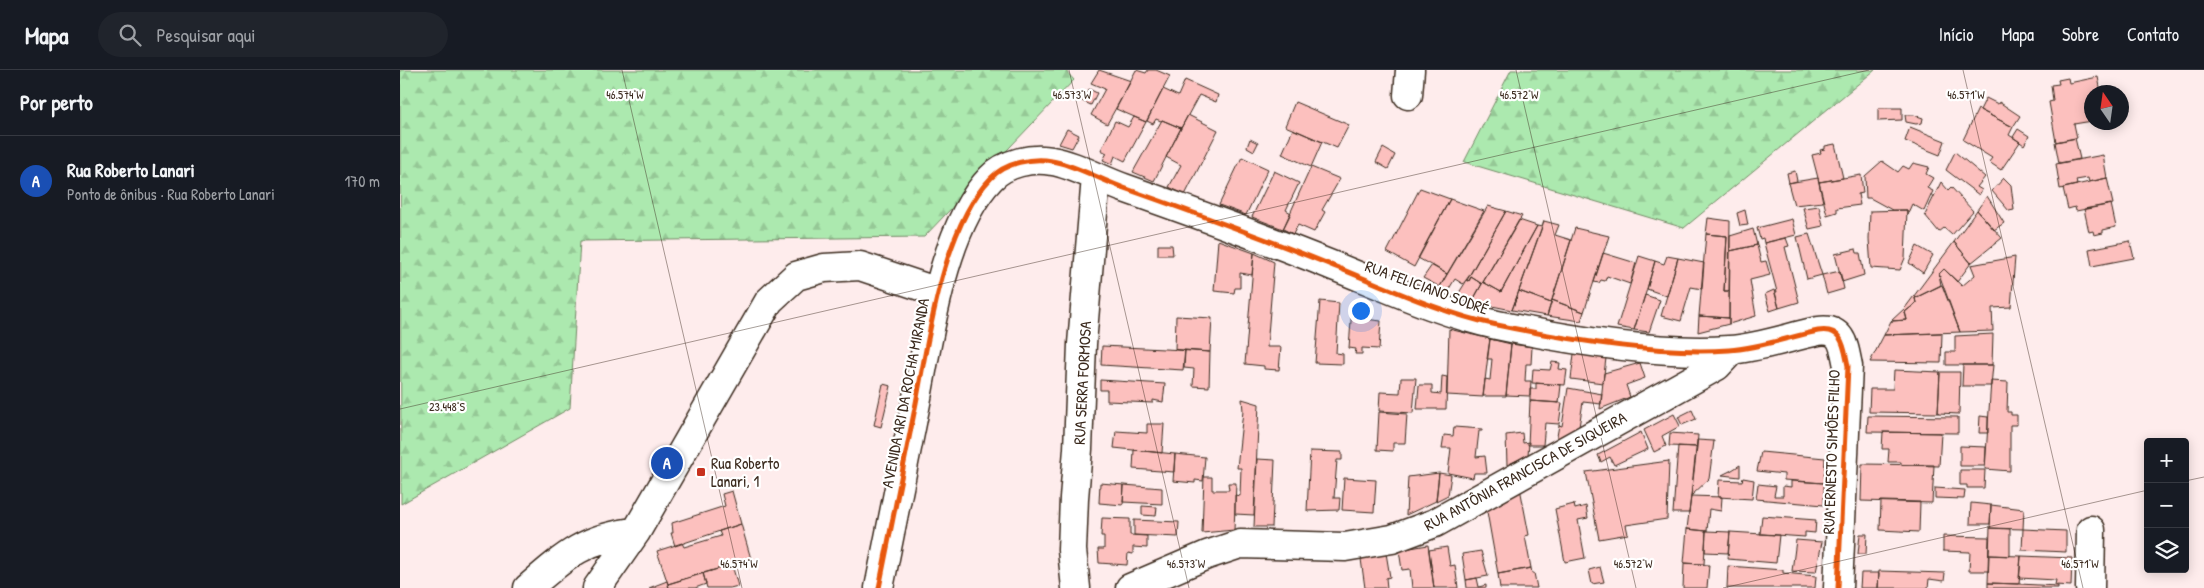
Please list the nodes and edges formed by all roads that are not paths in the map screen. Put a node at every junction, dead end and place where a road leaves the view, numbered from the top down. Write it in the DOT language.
graph roads {
  1 [pos="1096,177"];
  2 [pos="938,292"];
  3 [pos="1824,330"];
  4 [pos="1732,350"];
  5 [pos="2091,530"];
  6 [pos="636,532"];
  7 [pos="528,588"];
  8 [pos="597,588"];
  9 [pos="879,588"];
  10 [pos="1076,588"];
  11 [pos="1130,588"];
  12 [pos="1838,588"];
  13 [pos="2090,588"];
  1 -- 2 [label="street, AVENIDA ARI DA ROCHA MIRANDA"];
  1 -- 4 [label="street, RUA FELICIANO SODRÉ"];
  1 -- 10 [label="street, RUA SERRA FORMOSA"];
  2 -- 6 [label="street"];
  2 -- 9 [label="street, AVENIDA ARI DA ROCHA MIRANDA"];
  3 -- 4 [label="street, RUA FELICIANO SODRÉ"];
  3 -- 12 [label="street, RUA ERNESTO SIMÕES FILHO"];
  4 -- 11 [label="street, RUA ANTÔNIA FRANCISCA DE SIQUEIRA"];
  5 -- 13 [label="street"];
  6 -- 7 [label="street"];
  6 -- 8 [label="street"];
}
